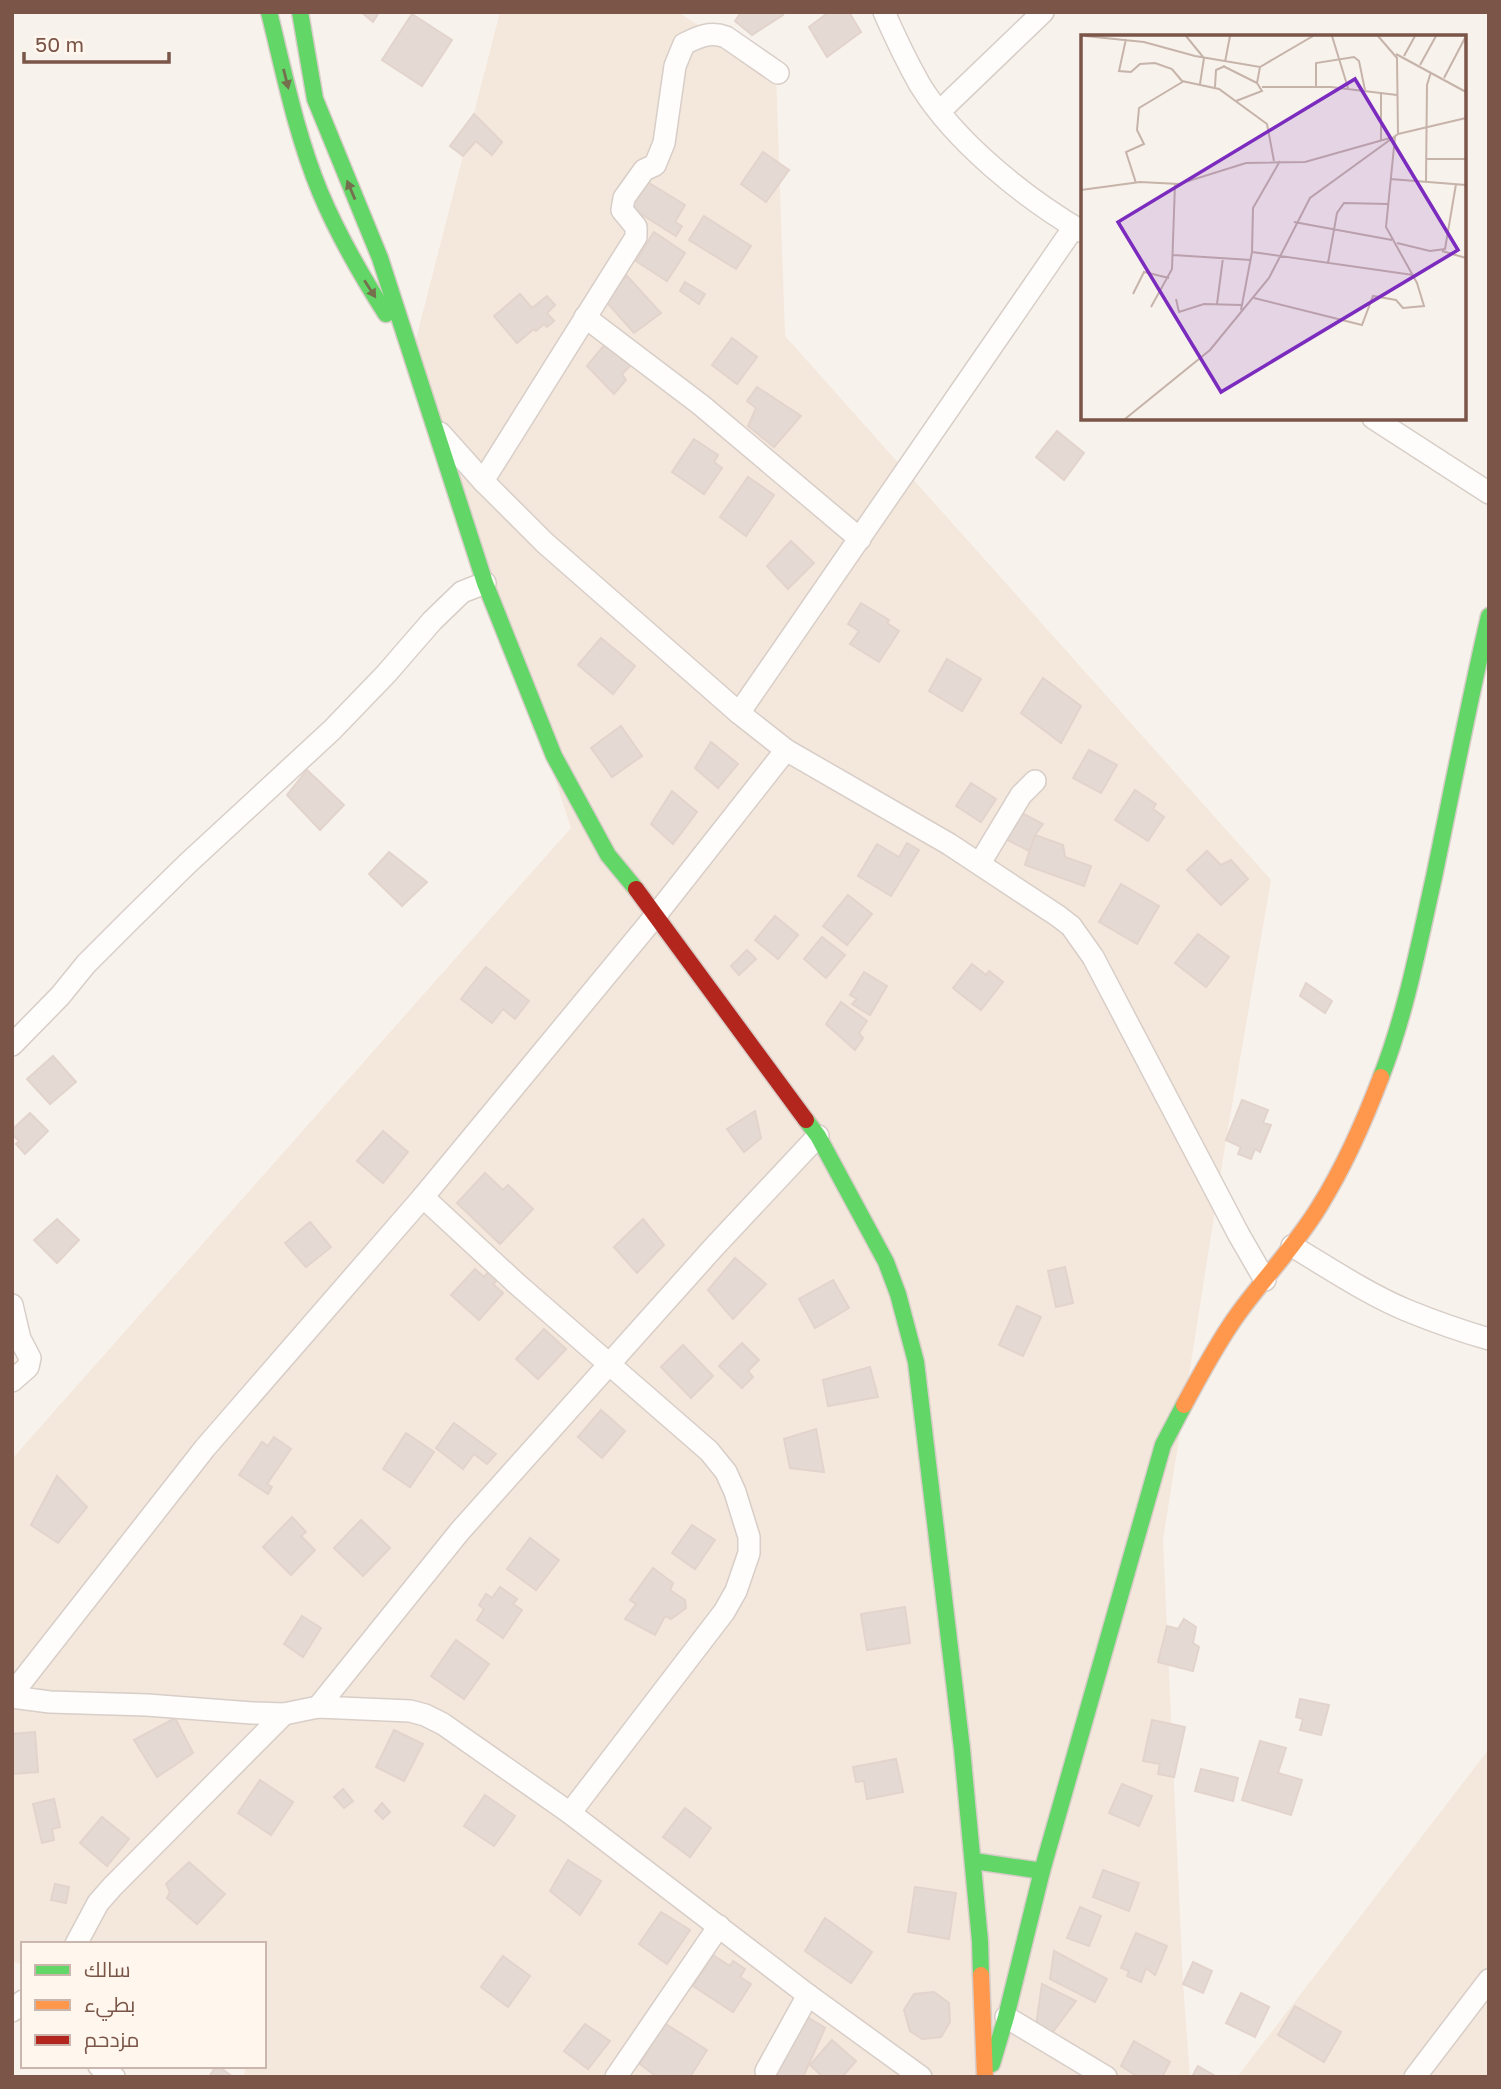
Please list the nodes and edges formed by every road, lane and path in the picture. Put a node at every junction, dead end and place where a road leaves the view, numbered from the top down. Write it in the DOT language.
graph roads {
  1 [pos="269,12"];
  2 [pos="300,12"];
  3 [pos="884,12"];
  4 [pos="1043,12"];
  5 [pos="778,73"];
  6 [pos="940,111"];
  7 [pos="1078,230"];
  8 [pos="584,317"];
  9 [pos="407,346"];
  10 [pos="1376,420"];
  11 [pos="434,426"];
  12 [pos="483,481"];
  13 [pos="1489,493"];
  14 [pos="860,539"];
  15 [pos="485,583"];
  16 [pos="1489,616"];
  17 [pos="738,713"];
  18 [pos="786,750"];
  19 [pos="1035,781"];
  20 [pos="980,863"];
  21 [pos="656,915"];
  22 [pos="12,1045"];
  23 [pos="818,1136"];
  24 [pos="423,1197"];
  25 [pos="1292,1246"];
  26 [pos="1265,1279"];
  27 [pos="12,1305"];
  28 [pos="1489,1339"];
  29 [pos="609,1366"];
  30 [pos="12,1381"];
  31 [pos="12,1696"];
  32 [pos="318,1707"];
  33 [pos="284,1714"];
  34 [pos="570,1813"];
  35 [pos="974,1861"];
  36 [pos="1042,1871"];
  37 [pos="719,1926"];
  38 [pos="77,1942"];
  39 [pos="1489,1980"];
  40 [pos="808,1995"];
  41 [pos="1467,2008"];
  42 [pos="1489,2014"];
  43 [pos="1006,2017"];
  44 [pos="766,2071"];
  45 [pos="616,2077"];
  46 [pos="921,2077"];
  47 [pos="987,2077"];
  48 [pos="1106,2077"];
  49 [pos="1415,2077"];
  1 -- 9 [label="main road, one-way"];
  9 -- 2 [label="main road, one-way"];
  3 -- 6 [label="street"];
  4 -- 6 [label="street"];
  5 -- 8 [label="street"];
  6 -- 7 [label="street"];
  7 -- 14 [label="street"];
  8 -- 12 [label="street"];
  8 -- 14 [label="street"];
  9 -- 11 [label="main road"];
  10 -- 13 [label="street"];
  11 -- 12 [label="street"];
  11 -- 15 [label="main road"];
  12 -- 17 [label="street"];
  14 -- 17 [label="street"];
  15 -- 21 [label="main road"];
  15 -- 22 [label="street"];
  16 -- 25 [label="main road"];
  17 -- 18 [label="street"];
  18 -- 20 [label="street"];
  18 -- 21 [label="street"];
  19 -- 20 [label="street"];
  20 -- 26 [label="street"];
  21 -- 23 [label="main road"];
  21 -- 24 [label="street"];
  23 -- 29 [label="street"];
  23 -- 35 [label="main road"];
  24 -- 29 [label="street"];
  24 -- 31 [label="street"];
  25 -- 26 [label="main road"];
  25 -- 28 [label="street"];
  26 -- 36 [label="main road"];
  27 -- 30 [label="street"];
  29 -- 32 [label="street"];
  29 -- 34 [label="street"];
  31 -- 33 [label="street"];
  32 -- 33 [label="street"];
  32 -- 34 [label="street"];
  33 -- 38 [label="street"];
  34 -- 37 [label="street"];
  35 -- 36 [label="main road"];
  35 -- 47 [label="main road"];
  36 -- 43 [label="main road"];
  37 -- 40 [label="street"];
  37 -- 45 [label="street"];
  39 -- 41 [label="street"];
  40 -- 44 [label="street"];
  40 -- 46 [label="street"];
  41 -- 42 [label="street"];
  41 -- 49 [label="street"];
  43 -- 47 [label="main road"];
  43 -- 48 [label="street"];
}
